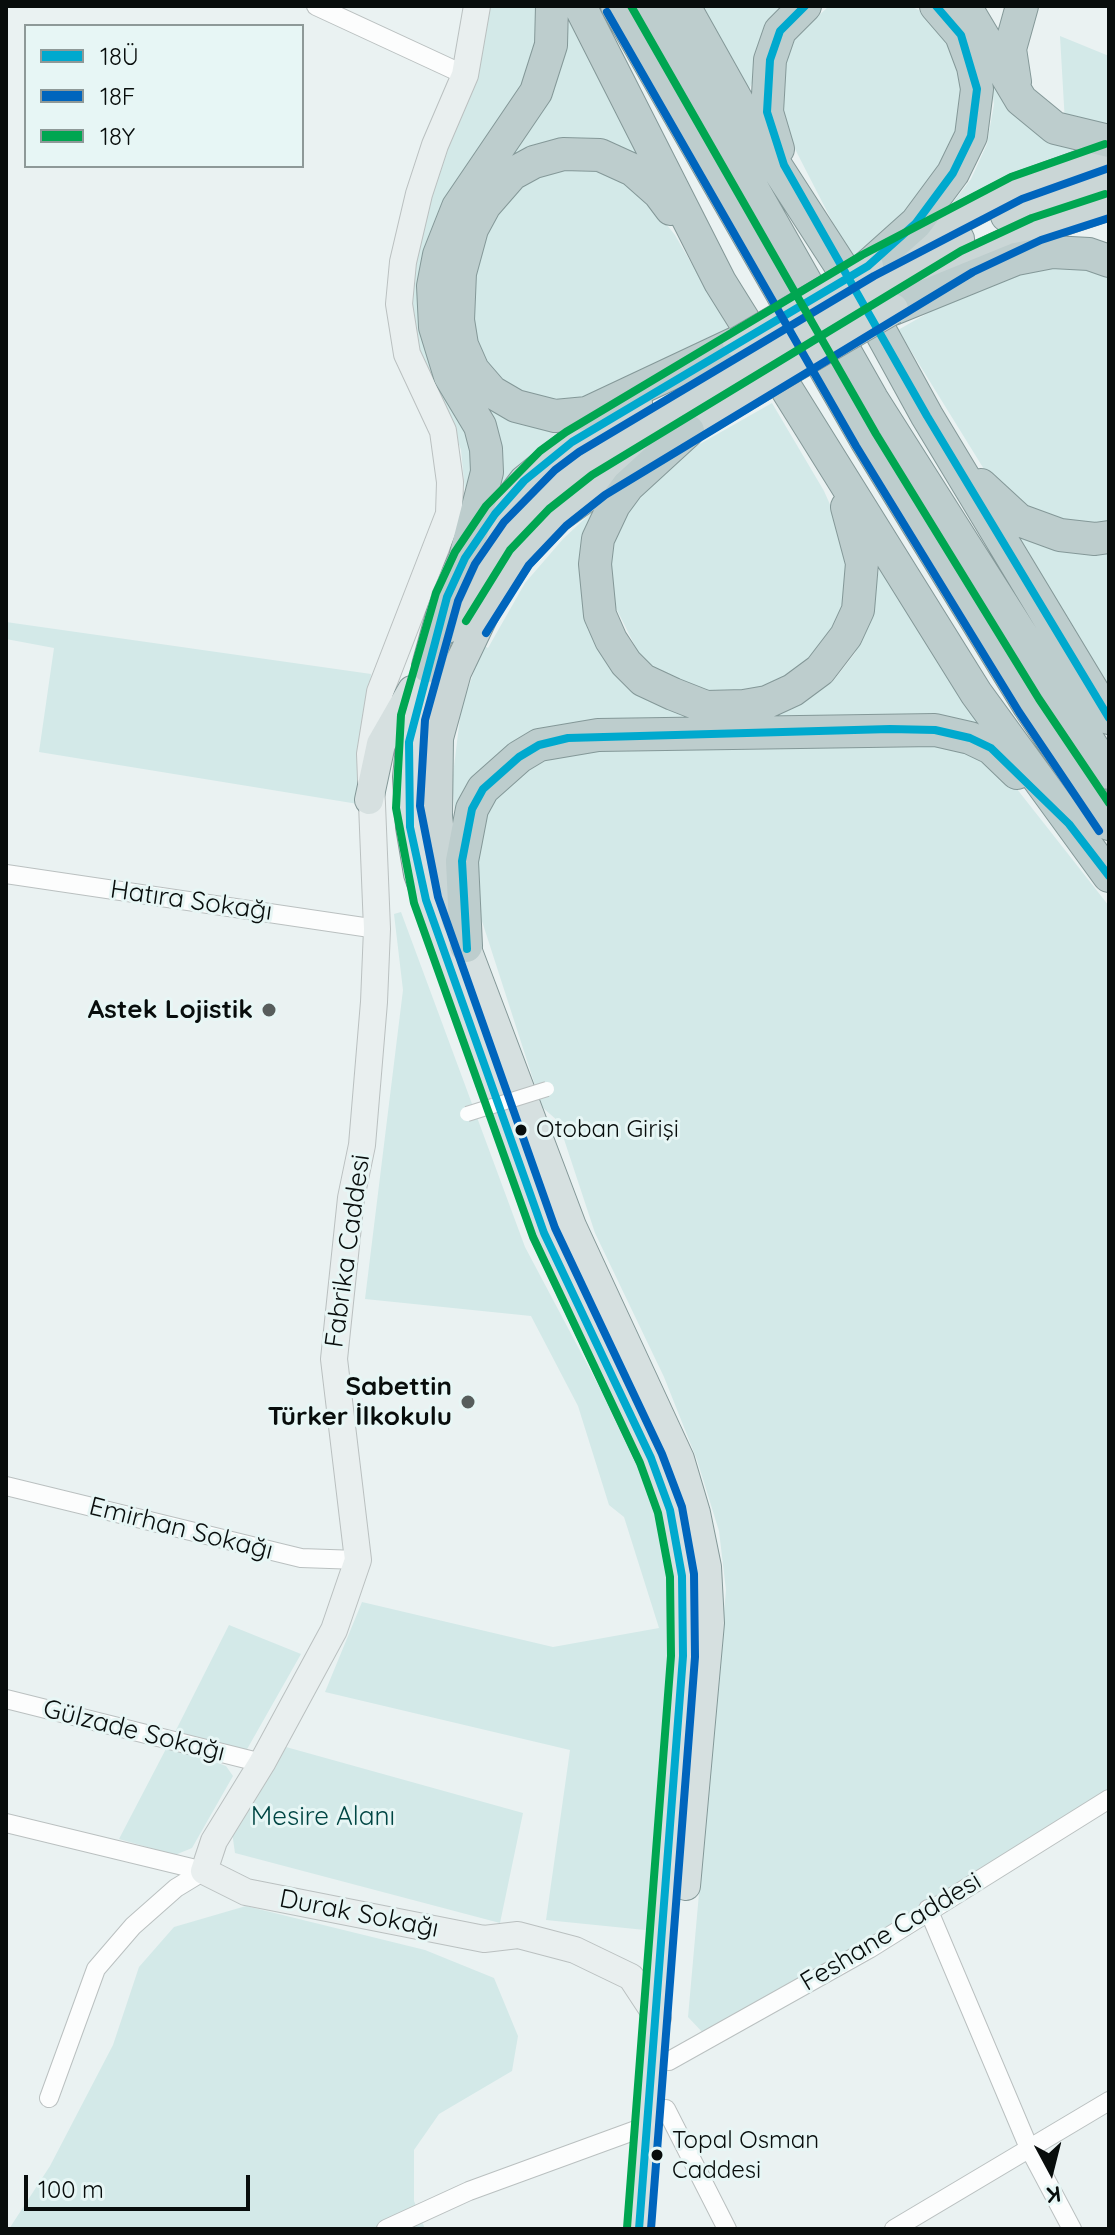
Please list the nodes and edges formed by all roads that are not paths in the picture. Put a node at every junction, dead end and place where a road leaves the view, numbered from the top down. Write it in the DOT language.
graph roads {
  1 [pos="316,6"];
  2 [pos="477,6"];
  3 [pos="552,6"];
  4 [pos="580,6"];
  5 [pos="617,6"];
  6 [pos="649,6"];
  7 [pos="684,6"];
  8 [pos="805,6"];
  9 [pos="936,6"];
  10 [pos="965,6"];
  11 [pos="1022,6"];
  12 [pos="465,75"];
  13 [pos="1021,100"];
  14 [pos="1109,141"];
  15 [pos="1109,155"];
  16 [pos="1109,178"];
  17 [pos="1109,205"];
  18 [pos="817,227"];
  19 [pos="1109,261"];
  20 [pos="720,282"];
  21 [pos="880,287"];
  22 [pos="750,363"];
  23 [pos="927,416"];
  24 [pos="688,431"];
  25 [pos="823,448"];
  26 [pos="1109,537"];
  27 [pos="465,558"];
  28 [pos="428,666"];
  29 [pos="1109,718"];
  30 [pos="1109,773"];
  31 [pos="369,800"];
  32 [pos="1069,824"];
  33 [pos="1109,824"];
  34 [pos="6,874"];
  35 [pos="1109,876"];
  36 [pos="377,929"];
  37 [pos="466,946"];
  38 [pos="547,1089"];
  39 [pos="467,1114"];
  40 [pos="6,1486"];
  41 [pos="358,1560"];
  42 [pos="6,1699"];
  43 [pos="262,1763"];
  44 [pos="1109,1799"];
  45 [pos="6,1823"];
  46 [pos="204,1871"];
  47 [pos="928,1909"];
  48 [pos="658,2018"];
  49 [pos="669,2061"];
  50 [pos="49,2098"];
  51 [pos="1109,2101"];
  52 [pos="656,2118"];
  53 [pos="1029,2148"];
  54 [pos="386,2229"];
  55 [pos="639,2229"];
  56 [pos="656,2229"];
  57 [pos="727,2229"];
  58 [pos="894,2229"];
  59 [pos="1072,2229"];
  1 -- 12 [label="street"];
  2 -- 12 [label="main road, Fabrika Caddesi"];
  3 -- 27 [label="highway"];
  4 -- 20 [label="highway"];
  5 -- 33 [label="highway"];
  6 -- 30 [label="highway"];
  7 -- 18 [label="highway"];
  8 -- 18 [label="highway"];
  9 -- 21 [label="highway"];
  10 -- 13 [label="highway"];
  11 -- 13 [label="highway"];
  12 -- 31 [label="main road, Fabrika Caddesi"];
  13 -- 14 [label="highway"];
  15 -- 21 [label="highway"];
  16 -- 21 [label="highway"];
  17 -- 21 [label="highway"];
  18 -- 23 [label="highway"];
  19 -- 21 [label="highway"];
  20 -- 22 [label="highway"];
  20 -- 25 [label="highway"];
  21 -- 22 [label="highway, bridge"];
  21 -- 22 [label="highway, bridge"];
  22 -- 24 [label="highway"];
  22 -- 27 [label="highway"];
  22 -- 28 [label="highway"];
  23 -- 26 [label="highway"];
  23 -- 29 [label="highway"];
  24 -- 25 [label="highway"];
  24 -- 37 [label="highway"];
  25 -- 32 [label="highway"];
  27 -- 28 [label="highway"];
  28 -- 31 [label="main road"];
  28 -- 48 [label="main road"];
  31 -- 36 [label="main road, Fabrika Caddesi"];
  32 -- 35 [label="highway"];
  32 -- 37 [label="highway"];
  34 -- 36 [label="street, Hatıra Sokağı"];
  36 -- 41 [label="main road, Fabrika Caddesi"];
  37 -- 49 [label="main road"];
  38 -- 39 [label="street, bridge"];
  40 -- 41 [label="street, Emirhan Sokağı"];
  41 -- 43 [label="main road, Fabrika Caddesi"];
  42 -- 43 [label="street, Gülzade Sokağı"];
  43 -- 46 [label="main road, Fabrika Caddesi"];
  44 -- 47 [label="street, Feshane Caddesi"];
  45 -- 46 [label="street, Durak Sokağı"];
  46 -- 48 [label="main road, Durak Sokağı"];
  46 -- 50 [label="street"];
  47 -- 49 [label="street, Feshane Caddesi"];
  47 -- 53 [label="street"];
  48 -- 52 [label="main road"];
  49 -- 52 [label="main road"];
  51 -- 53 [label="street"];
  52 -- 54 [label="street"];
  52 -- 55 [label="main road"];
  52 -- 56 [label="main road"];
  52 -- 57 [label="street"];
  53 -- 58 [label="street"];
  53 -- 59 [label="street"];
}
